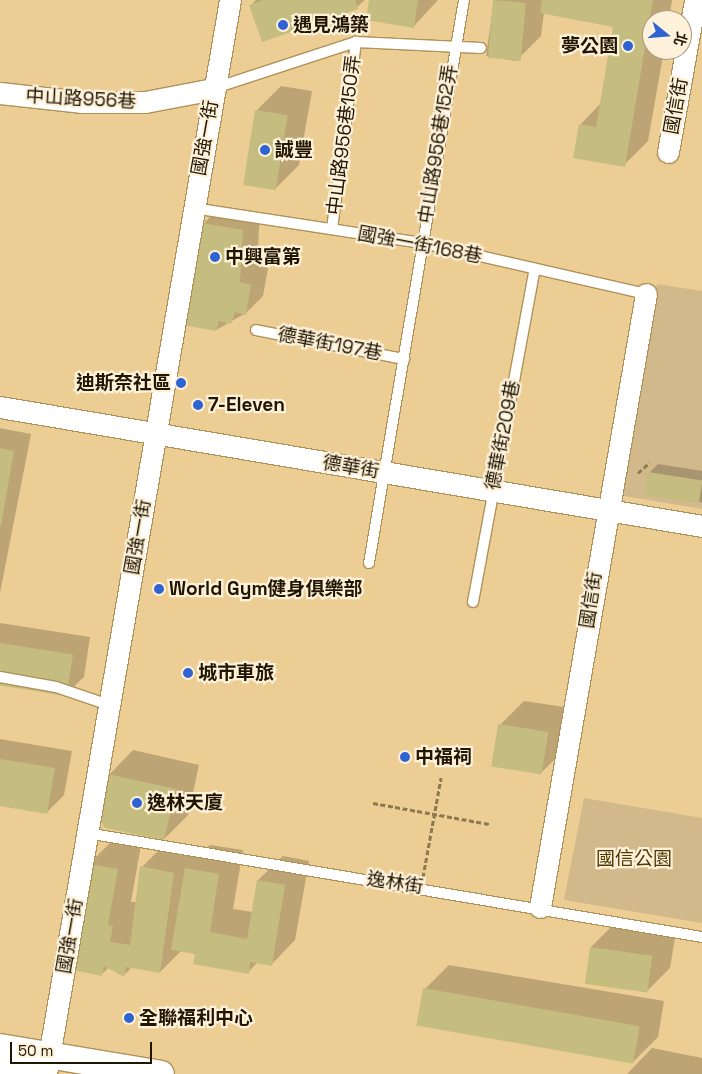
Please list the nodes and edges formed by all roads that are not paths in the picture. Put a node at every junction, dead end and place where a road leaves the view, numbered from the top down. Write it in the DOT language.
graph roads {
  1 [pos="230,0"];
  2 [pos="464,0"];
  3 [pos="695,0"];
  4 [pos="356,42"];
  5 [pos="454,46"];
  6 [pos="481,48"];
  7 [pos="214,89"];
  8 [pos="0,93"];
  9 [pos="668,152"];
  10 [pos="192,208"];
  11 [pos="332,228"];
  12 [pos="423,243"];
  13 [pos="535,269"];
  14 [pos="646,294"];
  15 [pos="256,330"];
  16 [pos="404,359"];
  17 [pos="0,407"];
  18 [pos="155,433"];
  19 [pos="386,474"];
  20 [pos="493,488"];
  21 [pos="606,508"];
  22 [pos="702,526"];
  23 [pos="369,563"];
  24 [pos="474,602"];
  25 [pos="0,677"];
  26 [pos="109,705"];
  27 [pos="87,833"];
  28 [pos="540,907"];
  29 [pos="702,937"];
  30 [pos="0,1047"];
  31 [pos="47,1065"];
  32 [pos="0,1069"];
  33 [pos="30,1074"];
  34 [pos="161,1074"];
  1 -- 7 [label="street, 國強一街"];
  2 -- 5 [label="lane"];
  3 -- 9 [label="street, 國信街"];
  4 -- 5 [label="lane, 中山路956巷"];
  4 -- 7 [label="lane, 中山路956巷"];
  4 -- 11 [label="lane, 中山路956巷150弄"];
  5 -- 6 [label="lane, 中山路956巷"];
  5 -- 12 [label="lane, 中山路956巷152弄"];
  7 -- 8 [label="street, 中山路956巷"];
  7 -- 10 [label="street, 國強一街"];
  10 -- 11 [label="lane, 國強一街168巷"];
  10 -- 18 [label="street, 國強一街"];
  11 -- 12 [label="lane, 國強一街168巷"];
  12 -- 13 [label="lane, 國強一街168巷"];
  12 -- 16 [label="lane, 德華街197巷"];
  13 -- 14 [label="lane, 國強一街168巷"];
  13 -- 20 [label="lane, 德華街209巷"];
  14 -- 21 [label="street, 國信街"];
  15 -- 16 [label="lane, 德華街197巷"];
  16 -- 19 [label="lane, 德華街197巷"];
  17 -- 18 [label="street, 德華街"];
  18 -- 19 [label="street, 德華街"];
  18 -- 26 [label="street, 國強一街"];
  19 -- 20 [label="street, 德華街"];
  19 -- 23 [label="lane, 德華街197巷"];
  20 -- 21 [label="street, 德華街"];
  20 -- 24 [label="lane, 德華街209巷"];
  21 -- 22 [label="street, 德華街"];
  21 -- 28 [label="street, 國信街"];
  25 -- 26 [label="lane"];
  26 -- 27 [label="street, 國強一街"];
  27 -- 28 [label="lane, 逸林街"];
  27 -- 31 [label="street, 國強一街"];
  28 -- 29 [label="lane, 逸林街"];
  30 -- 31 [label="street"];
  31 -- 34 [label="street"];
  32 -- 33 [label="street"];
}
